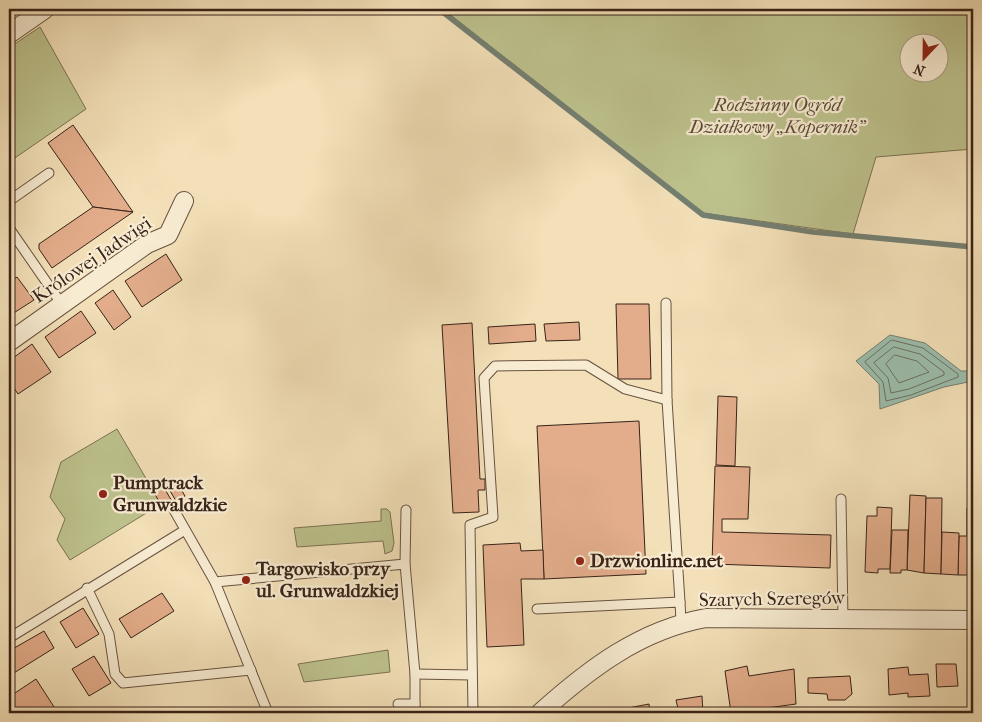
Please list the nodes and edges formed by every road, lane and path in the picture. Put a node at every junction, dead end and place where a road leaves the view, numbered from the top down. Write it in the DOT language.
graph roads {
  1 [pos="45,9"];
  2 [pos="9,34"];
  3 [pos="49,173"];
  4 [pos="9,201"];
  5 [pos="184,201"];
  6 [pos="9,228"];
  7 [pos="666,303"];
  8 [pos="63,306"];
  9 [pos="9,342"];
  10 [pos="667,400"];
  11 [pos="841,499"];
  12 [pos="174,510"];
  13 [pos="406,510"];
  14 [pos="185,530"];
  15 [pos="405,564"];
  16 [pos="215,582"];
  17 [pos="87,588"];
  18 [pos="680,602"];
  19 [pos="537,609"];
  20 [pos="842,619"];
  21 [pos="973,620"];
  22 [pos="681,622"];
  23 [pos="9,638"];
  24 [pos="251,670"];
  25 [pos="415,674"];
  26 [pos="472,675"];
  27 [pos="398,704"];
  28 [pos="415,708"];
  29 [pos="268,713"];
  30 [pos="473,713"];
  31 [pos="540,713"];
  1 -- 2 [label="street"];
  3 -- 4 [label="lane"];
  5 -- 8 [label="street, Królowej Jadwigi"];
  6 -- 8 [label="lane"];
  7 -- 10 [label="lane"];
  8 -- 9 [label="street, Królowej Jadwigi"];
  10 -- 18 [label="lane"];
  10 -- 26 [label="lane"];
  11 -- 20 [label="lane"];
  12 -- 14 [label="lane"];
  13 -- 15 [label="lane"];
  14 -- 16 [label="lane"];
  14 -- 17 [label="lane"];
  15 -- 16 [label="lane"];
  15 -- 25 [label="lane"];
  16 -- 24 [label="lane"];
  17 -- 23 [label="lane"];
  17 -- 24 [label="lane"];
  18 -- 19 [label="lane"];
  18 -- 22 [label="lane"];
  20 -- 21 [label="street, Szarych Szeregów"];
  20 -- 22 [label="street, Szarych Szeregów"];
  22 -- 31 [label="street, Szarych Szeregów"];
  24 -- 29 [label="lane"];
  25 -- 26 [label="lane"];
  25 -- 28 [label="lane"];
  26 -- 30 [label="lane"];
  27 -- 28 [label="lane"];
}
